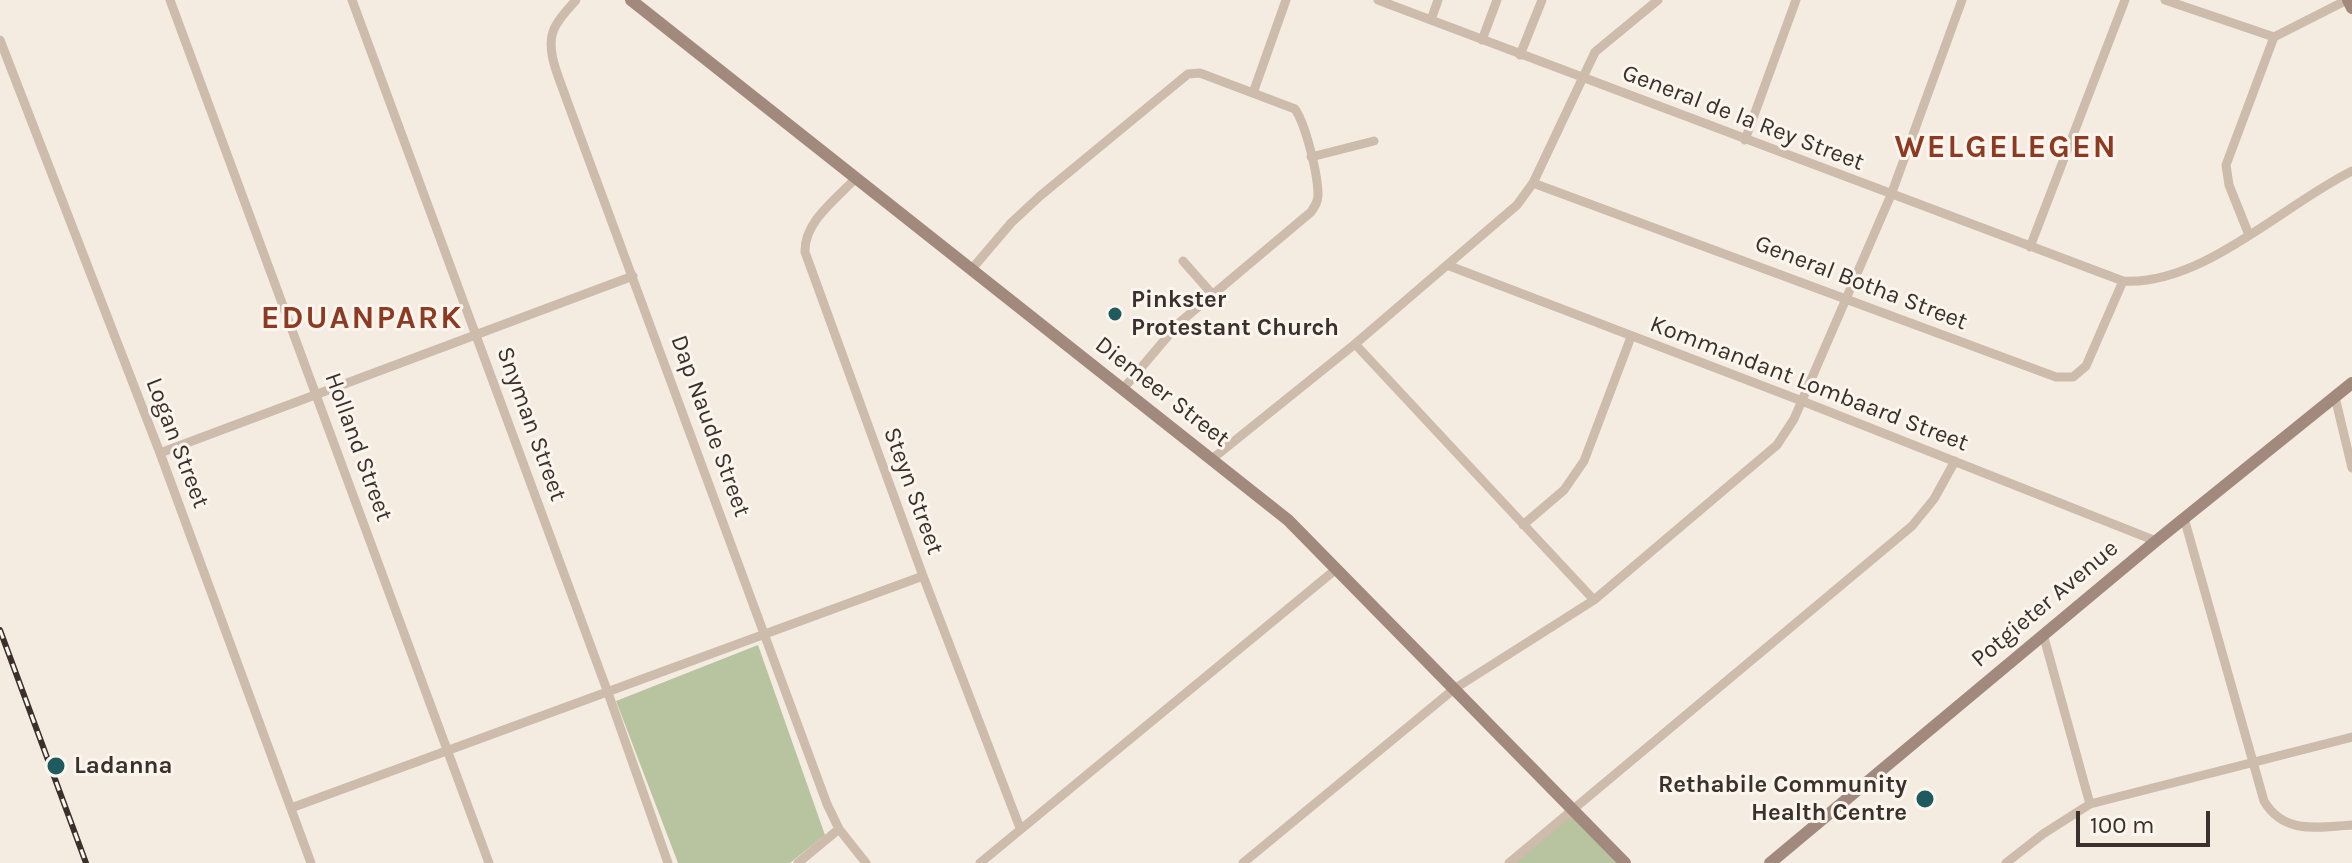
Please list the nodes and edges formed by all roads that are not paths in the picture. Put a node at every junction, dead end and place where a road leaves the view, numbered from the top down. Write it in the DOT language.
graph roads {
  1 [pos="170,0"];
  2 [pos="352,0"];
  3 [pos="576,0"];
  4 [pos="631,0"];
  5 [pos="1286,0"];
  6 [pos="1378,0"];
  7 [pos="1438,0"];
  8 [pos="1497,0"];
  9 [pos="1542,0"];
  10 [pos="1658,0"];
  11 [pos="1796,0"];
  12 [pos="1962,0"];
  13 [pos="2125,0"];
  14 [pos="2165,0"];
  15 [pos="2347,0"];
  16 [pos="1390,2"];
  17 [pos="2352,8"];
  18 [pos="1431,20"];
  19 [pos="2274,37"];
  20 [pos="0,40"];
  21 [pos="1482,40"];
  22 [pos="1520,55"];
  23 [pos="1581,78"];
  24 [pos="1253,93"];
  25 [pos="1745,140"];
  26 [pos="1374,141"];
  27 [pos="1311,157"];
  28 [pos="2352,171"];
  29 [pos="855,179"];
  30 [pos="1533,183"];
  31 [pos="1891,195"];
  32 [pos="2249,235"];
  33 [pos="2030,247"];
  34 [pos="1183,261"];
  35 [pos="1447,265"];
  36 [pos="971,270"];
  37 [pos="633,276"];
  38 [pos="2123,281"];
  39 [pos="1213,295"];
  40 [pos="1845,297"];
  41 [pos="477,335"];
  42 [pos="1631,337"];
  43 [pos="1355,344"];
  44 [pos="2352,383"];
  45 [pos="1123,389"];
  46 [pos="317,395"];
  47 [pos="2335,397"];
  48 [pos="1802,401"];
  49 [pos="160,453"];
  50 [pos="1212,459"];
  51 [pos="1955,461"];
  52 [pos="2352,468"];
  53 [pos="2184,518"];
  54 [pos="1523,525"];
  55 [pos="2156,541"];
  56 [pos="1335,570"];
  57 [pos="923,576"];
  58 [pos="1594,600"];
  59 [pos="765,632"];
  60 [pos="2043,634"];
  61 [pos="1454,689"];
  62 [pos="607,690"];
  63 [pos="2352,737"];
  64 [pos="449,751"];
  65 [pos="2251,763"];
  66 [pos="2090,804"];
  67 [pos="291,808"];
  68 [pos="1574,810"];
  69 [pos="2352,825"];
  70 [pos="1020,828"];
  71 [pos="839,829"];
  72 [pos="311,863"];
  73 [pos="489,863"];
  74 [pos="668,863"];
  75 [pos="798,863"];
  76 [pos="866,863"];
  77 [pos="980,863"];
  78 [pos="1243,863"];
  79 [pos="1509,863"];
  80 [pos="1625,863"];
  81 [pos="1770,863"];
  82 [pos="2006,863"];
  1 -- 46 [label="street, Holland Street"];
  2 -- 41 [label="street, Snyman Street"];
  3 -- 37 [label="street, Dap Naude Street"];
  4 -- 29 [label="street, Diemeer Street"];
  5 -- 24 [label="street"];
  6 -- 16 [label="street, General de la Rey Street"];
  7 -- 18 [label="street"];
  8 -- 21 [label="street"];
  9 -- 22 [label="street"];
  10 -- 23 [label="street"];
  11 -- 25 [label="street"];
  12 -- 31 [label="street"];
  13 -- 33 [label="street"];
  14 -- 19 [label="street"];
  15 -- 17 [label="street"];
  15 -- 19 [label="street"];
  16 -- 18 [label="street, General de la Rey Street"];
  18 -- 21 [label="street, General de la Rey Street"];
  19 -- 32 [label="street"];
  20 -- 49 [label="street, Logan Street"];
  21 -- 22 [label="street, General de la Rey Street"];
  22 -- 23 [label="street, General de la Rey Street"];
  23 -- 25 [label="street, General de la Rey Street"];
  23 -- 30 [label="street"];
  24 -- 27 [label="street"];
  24 -- 36 [label="street"];
  25 -- 31 [label="street, General de la Rey Street"];
  26 -- 27 [label="street"];
  27 -- 39 [label="street"];
  28 -- 32 [label="street, General de la Rey Street"];
  29 -- 36 [label="street, Diemeer Street"];
  29 -- 57 [label="street, Steyn Street"];
  30 -- 35 [label="street"];
  30 -- 40 [label="street, General Botha Street"];
  31 -- 33 [label="street, General de la Rey Street"];
  31 -- 40 [label="street"];
  32 -- 38 [label="street, General de la Rey Street"];
  33 -- 38 [label="street, General de la Rey Street"];
  34 -- 39 [label="street"];
  35 -- 42 [label="street, Kommandant Lombaard Street"];
  35 -- 43 [label="street"];
  36 -- 45 [label="street, Diemeer Street"];
  37 -- 41 [label="street"];
  37 -- 59 [label="street, Dap Naude Street"];
  38 -- 40 [label="street, General Botha Street"];
  39 -- 45 [label="street"];
  40 -- 48 [label="street"];
  41 -- 46 [label="street"];
  41 -- 62 [label="street, Snyman Street"];
  42 -- 48 [label="street, Kommandant Lombaard Street"];
  42 -- 54 [label="street"];
  43 -- 50 [label="street"];
  43 -- 54 [label="street"];
  44 -- 47 [label="street, Potgieter Avenue"];
  45 -- 50 [label="street, Diemeer Street"];
  46 -- 49 [label="street"];
  46 -- 64 [label="street, Holland Street"];
  47 -- 52 [label="street"];
  47 -- 53 [label="street, Potgieter Avenue"];
  48 -- 51 [label="street, Kommandant Lombaard Street"];
  48 -- 58 [label="street"];
  49 -- 67 [label="street, Logan Street"];
  50 -- 56 [label="street, Diemeer Street"];
  51 -- 55 [label="street, Kommandant Lombaard Street"];
  51 -- 68 [label="street"];
  53 -- 55 [label="street, Potgieter Avenue"];
  53 -- 65 [label="street"];
  54 -- 58 [label="street"];
  55 -- 60 [label="street, Potgieter Avenue"];
  56 -- 61 [label="street, Diemeer Street"];
  56 -- 70 [label="street"];
  57 -- 59 [label="street"];
  57 -- 70 [label="street, Steyn Street"];
  58 -- 61 [label="street"];
  59 -- 62 [label="street"];
  59 -- 71 [label="street, Dap Naude Street"];
  60 -- 66 [label="street"];
  60 -- 81 [label="street, Potgieter Avenue"];
  61 -- 68 [label="street, Diemeer Street"];
  61 -- 78 [label="street"];
  62 -- 64 [label="street"];
  62 -- 74 [label="street, Snyman Street"];
  63 -- 65 [label="street"];
  64 -- 67 [label="street"];
  64 -- 73 [label="street, Holland Street"];
  65 -- 66 [label="street"];
  65 -- 69 [label="street"];
  66 -- 82 [label="street"];
  67 -- 72 [label="street, Logan Street"];
  68 -- 79 [label="street"];
  68 -- 80 [label="street, Diemeer Street"];
  70 -- 77 [label="street"];
  71 -- 75 [label="street"];
  71 -- 76 [label="street, Dap Naude Street"];
}
